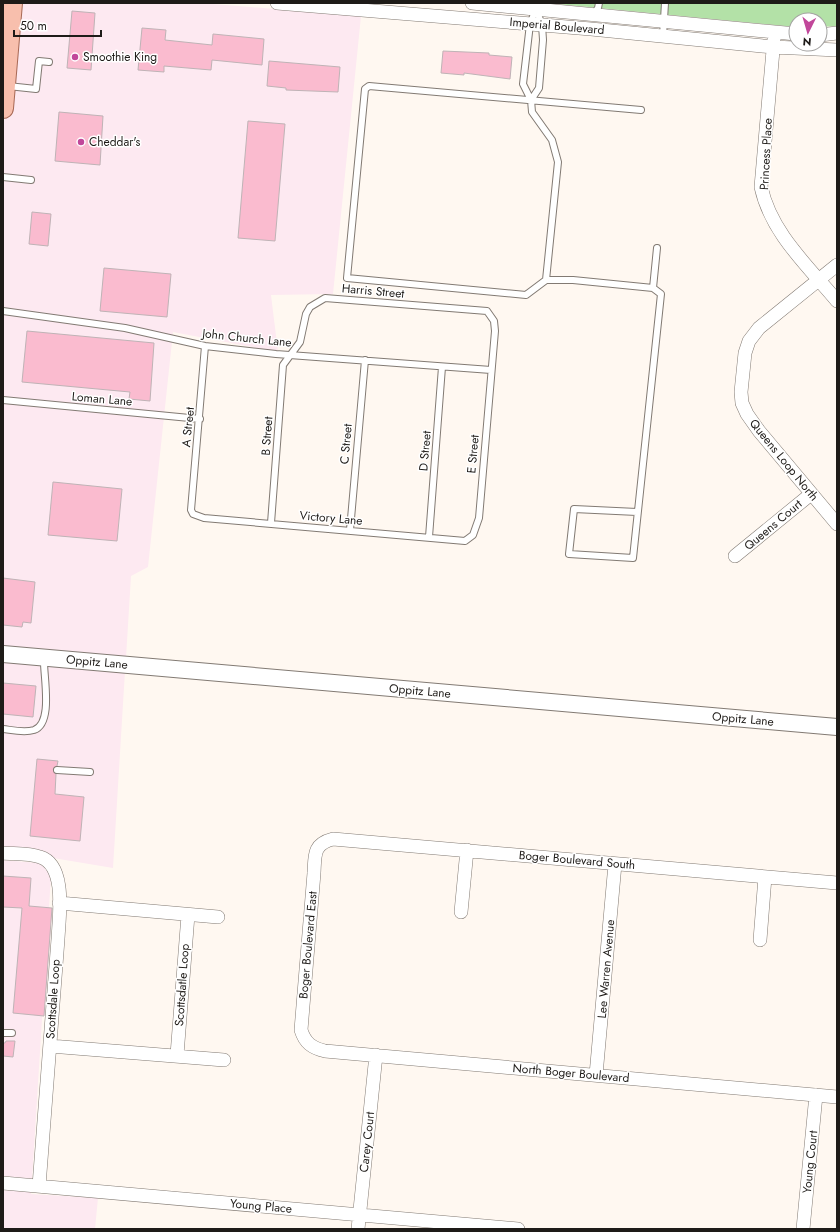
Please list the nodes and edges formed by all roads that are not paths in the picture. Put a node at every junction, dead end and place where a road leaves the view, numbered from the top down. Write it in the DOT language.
graph roads {
  1 [pos="12,3"];
  2 [pos="277,3"];
  3 [pos="472,3"];
  4 [pos="665,3"];
  5 [pos="322,5"];
  6 [pos="536,6"];
  7 [pos="596,9"];
  8 [pos="663,21"];
  9 [pos="536,25"];
  10 [pos="591,29"];
  11 [pos="774,32"];
  12 [pos="788,33"];
  13 [pos="663,36"];
  14 [pos="773,47"];
  15 [pos="837,50"];
  16 [pos="49,62"];
  17 [pos="5,86"];
  18 [pos="531,100"];
  19 [pos="3,108"];
  20 [pos="641,110"];
  21 [pos="3,178"];
  22 [pos="30,180"];
  23 [pos="657,248"];
  24 [pos="837,264"];
  25 [pos="546,280"];
  26 [pos="819,280"];
  27 [pos="653,288"];
  28 [pos="837,301"];
  29 [pos="3,311"];
  30 [pos="487,311"];
  31 [pos="205,346"];
  32 [pos="292,354"];
  33 [pos="365,360"];
  34 [pos="442,367"];
  35 [pos="491,370"];
  36 [pos="3,400"];
  37 [pos="200,419"];
  38 [pos="811,494"];
  39 [pos="191,510"];
  40 [pos="636,512"];
  41 [pos="271,523"];
  42 [pos="837,524"];
  43 [pos="350,530"];
  44 [pos="429,537"];
  45 [pos="471,537"];
  46 [pos="735,556"];
  47 [pos="3,654"];
  48 [pos="44,658"];
  49 [pos="837,727"];
  50 [pos="3,729"];
  51 [pos="57,770"];
  52 [pos="90,772"];
  53 [pos="318,846"];
  54 [pos="467,850"];
  55 [pos="3,853"];
  56 [pos="616,864"];
  57 [pos="765,877"];
  58 [pos="837,883"];
  59 [pos="59,903"];
  60 [pos="461,912"];
  61 [pos="188,915"];
  62 [pos="218,917"];
  63 [pos="760,940"];
  64 [pos="3,1033"];
  65 [pos="12,1034"];
  66 [pos="306,1043"];
  67 [pos="50,1046"];
  68 [pos="177,1055"];
  69 [pos="376,1055"];
  70 [pos="224,1060"];
  71 [pos="596,1075"];
  72 [pos="816,1095"];
  73 [pos="837,1097"];
  74 [pos="3,1183"];
  75 [pos="39,1186"];
  76 [pos="359,1214"];
  77 [pos="358,1229"];
  78 [pos="518,1229"];
  79 [pos="803,1229"];
  1 -- 17 [label="main road"];
  2 -- 5 [label="street, Imperial Boulevard"];
  3 -- 6 [label="street, Imperial Boulevard"];
  4 -- 8 [label="lane"];
  5 -- 9 [label="street, Imperial Boulevard"];
  6 -- 7 [label="street, Imperial Boulevard"];
  6 -- 9 [label="lane"];
  6 -- 9 [label="lane"];
  7 -- 8 [label="street, Imperial Boulevard"];
  7 -- 10 [label="lane"];
  8 -- 11 [label="street, Imperial Boulevard"];
  8 -- 13 [label="lane"];
  9 -- 10 [label="street, Imperial Boulevard"];
  9 -- 18 [label="lane"];
  9 -- 18 [label="lane"];
  10 -- 13 [label="street, Imperial Boulevard"];
  11 -- 12 [label="street, Imperial Boulevard"];
  11 -- 14 [label="street, Princess Place"];
  13 -- 14 [label="street, Imperial Boulevard"];
  14 -- 15 [label="street, Imperial Boulevard"];
  14 -- 26 [label="street, Princess Place"];
  16 -- 17 [label="lane"];
  17 -- 19 [label="main road"];
  18 -- 20 [label="lane"];
  18 -- 25 [label="lane"];
  18 -- 25 [label="lane"];
  21 -- 22 [label="lane"];
  23 -- 27 [label="lane"];
  24 -- 26 [label="street, Queens Loop North"];
  25 -- 27 [label="lane"];
  26 -- 28 [label="street, Princess Place"];
  26 -- 38 [label="street, Queens Loop North"];
  27 -- 40 [label="lane"];
  29 -- 31 [label="lane, John Church Lane"];
  30 -- 32 [label="lane, Harris Street"];
  30 -- 35 [label="lane, E Street"];
  31 -- 32 [label="lane, John Church Lane"];
  31 -- 37 [label="lane, A Street"];
  32 -- 33 [label="lane, John Church Lane"];
  32 -- 41 [label="lane, B Street"];
  33 -- 34 [label="lane, John Church Lane"];
  33 -- 43 [label="lane, C Street"];
  34 -- 35 [label="lane, John Church Lane"];
  34 -- 44 [label="lane, D Street"];
  35 -- 45 [label="lane, E Street"];
  36 -- 37 [label="lane, Loman Lane"];
  37 -- 39 [label="lane, A Street"];
  38 -- 42 [label="street, Queens Loop North"];
  38 -- 46 [label="street, Queens Court"];
  39 -- 41 [label="lane, Victory Lane"];
  40 -- 40 [label="lane"];
  41 -- 43 [label="lane, Victory Lane"];
  43 -- 44 [label="lane, Victory Lane"];
  44 -- 45 [label="lane, Victory Lane"];
  47 -- 48 [label="street, Oppitz Lane"];
  48 -- 49 [label="street, Oppitz Lane"];
  48 -- 50 [label="lane"];
  51 -- 52 [label="lane"];
  53 -- 54 [label="street, Boger Boulevard South"];
  53 -- 66 [label="street, Boger Boulevard East"];
  54 -- 56 [label="street, Boger Boulevard South"];
  54 -- 60 [label="street"];
  55 -- 59 [label="street, Scottsdale Loop"];
  56 -- 57 [label="street, Boger Boulevard South"];
  56 -- 71 [label="street, Lee Warren Avenue"];
  57 -- 58 [label="street, Boger Boulevard South"];
  57 -- 63 [label="street"];
  59 -- 61 [label="street"];
  59 -- 67 [label="street, Scottsdale Loop"];
  61 -- 62 [label="street"];
  61 -- 68 [label="street, Scottsdatle Loop"];
  64 -- 65 [label="lane"];
  66 -- 69 [label="street, North Boger Boulevard"];
  67 -- 68 [label="street"];
  67 -- 75 [label="street, Scottsdale Loop"];
  68 -- 70 [label="street"];
  69 -- 71 [label="street, North Boger Boulevard"];
  69 -- 76 [label="street, Carey Court"];
  71 -- 72 [label="street, North Boger Boulevard"];
  72 -- 73 [label="street, North Boger Boulevard"];
  72 -- 79 [label="street, Young Court"];
  74 -- 75 [label="street, Young Place"];
  75 -- 76 [label="street, Young Place"];
  76 -- 77 [label="street, Carey Court"];
  76 -- 78 [label="street, Young Place"];
}
